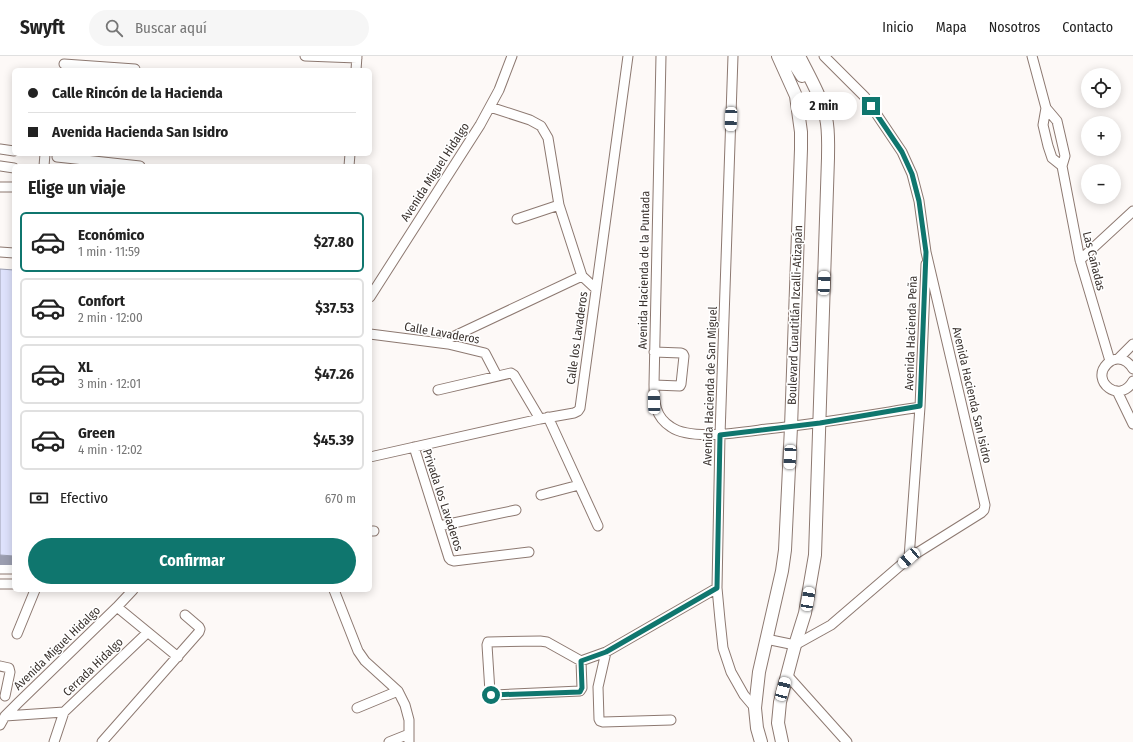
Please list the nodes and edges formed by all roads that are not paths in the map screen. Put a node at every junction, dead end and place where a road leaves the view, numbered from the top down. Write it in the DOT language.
graph roads {
  1 [pos="305,56"];
  2 [pos="512,56"];
  3 [pos="628,56"];
  4 [pos="661,56"];
  5 [pos="733,56"];
  6 [pos="778,56"];
  7 [pos="824,56"];
  8 [pos="1032,56"];
  9 [pos="357,57"];
  10 [pos="790,59"];
  11 [pos="65,63"];
  12 [pos="123,68"];
  13 [pos="356,68"];
  14 [pos="796,96"];
  15 [pos="490,107"];
  16 [pos="1046,108"];
  17 [pos="0,149"];
  18 [pos="12,151"];
  19 [pos="56,159"];
  20 [pos="116,164"];
  21 [pos="0,166"];
  22 [pos="1062,166"];
  23 [pos="12,168"];
  24 [pos="0,187"];
  25 [pos="12,187"];
  26 [pos="559,205"];
  27 [pos="1133,211"];
  28 [pos="517,219"];
  29 [pos="0,252"];
  30 [pos="926,252"];
  31 [pos="12,253"];
  32 [pos="1080,260"];
  33 [pos="582,276"];
  34 [pos="596,289"];
  35 [pos="372,294"];
  36 [pos="372,334"];
  37 [pos="446,340"];
  38 [pos="1133,344"];
  39 [pos="654,352"];
  40 [pos="1114,360"];
  41 [pos="1133,369"];
  42 [pos="497,376"];
  43 [pos="1133,381"];
  44 [pos="654,385"];
  45 [pos="438,390"];
  46 [pos="1117,391"];
  47 [pos="920,406"];
  48 [pos="544,418"];
  49 [pos="820,423"];
  50 [pos="1133,424"];
  51 [pos="792,427"];
  52 [pos="720,435"];
  53 [pos="414,447"];
  54 [pos="372,457"];
  55 [pos="579,485"];
  56 [pos="541,495"];
  57 [pos="516,510"];
  58 [pos="439,526"];
  59 [pos="598,526"];
  60 [pos="529,552"];
  61 [pos="909,558"];
  62 [pos="0,569"];
  63 [pos="12,569"];
  64 [pos="0,584"];
  65 [pos="12,584"];
  66 [pos="717,588"];
  67 [pos="34,592"];
  68 [pos="131,592"];
  69 [pos="335,592"];
  70 [pos="117,607"];
  71 [pos="185,615"];
  72 [pos="147,633"];
  73 [pos="17,634"];
  74 [pos="766,639"];
  75 [pos="795,644"];
  76 [pos="606,652"];
  77 [pos="178,657"];
  78 [pos="581,661"];
  79 [pos="0,666"];
  80 [pos="787,675"];
  81 [pos="398,691"];
  82 [pos="3,696"];
  83 [pos="18,703"];
  84 [pos="357,708"];
  85 [pos="755,708"];
  86 [pos="64,712"];
  87 [pos="5,716"];
  88 [pos="671,720"];
  89 [pos="0,724"];
  90 [pos="409,738"];
  91 [pos="54,742"];
  92 [pos="102,742"];
  93 [pos="389,742"];
  94 [pos="761,742"];
  95 [pos="782,742"];
  96 [pos="847,742"];
  1 -- 9 [label="street"];
  2 -- 15 [label="street, Avenida Miguel Hidalgo"];
  3 -- 34 [label="street, Calle los Lavaderos"];
  4 -- 39 [label="street, Avenida Hacienda de la Puntada"];
  5 -- 52 [label="street, Avenida Hacienda de San Miguel"];
  6 -- 14 [label="main road, Boulevard Cuautitlán Izcalli-Atizapán"];
  7 -- 30 [label="street, Avenida Hacienda San Isidro"];
  8 -- 16 [label="street, Las Cañadas"];
  9 -- 13 [label="street"];
  10 -- 14 [label="main road"];
  10 -- 49 [label="main road"];
  11 -- 12 [label="street"];
  14 -- 51 [label="main road, Boulevard Cuautitlán Izcalli-Atizapán"];
  15 -- 26 [label="street"];
  15 -- 35 [label="street, Avenida Miguel Hidalgo"];
  16 -- 22 [label="street, Las Cañadas"];
  16 -- 22 [label="street, Las Cañadas"];
  17 -- 18 [label="street"];
  19 -- 20 [label="street"];
  21 -- 23 [label="street"];
  22 -- 32 [label="street, Las Cañadas"];
  24 -- 25 [label="street"];
  26 -- 28 [label="street"];
  26 -- 33 [label="street"];
  27 -- 32 [label="street"];
  29 -- 31 [label="street"];
  30 -- 47 [label="street, Avenida Hacienda Peña"];
  30 -- 61 [label="street, Avenida Hacienda San Isidro"];
  32 -- 40 [label="street, Las Cañadas"];
  33 -- 34 [label="street"];
  33 -- 37 [label="street"];
  34 -- 48 [label="street, Calle los Lavaderos"];
  36 -- 42 [label="street, Calle Lavaderos"];
  38 -- 40 [label="street"];
  39 -- 44 [label="street, Avenida Hacienda de la Puntada"];
  39 -- 44 [label="street"];
  40 -- 41 [label="street"];
  40 -- 46 [label="street"];
  42 -- 45 [label="street"];
  42 -- 48 [label="street"];
  43 -- 46 [label="street"];
  44 -- 52 [label="street, Avenida Hacienda de la Puntada"];
  46 -- 50 [label="street"];
  47 -- 49 [label="street, Avenida Hacienda de la Puntada"];
  47 -- 61 [label="street, Avenida Hacienda Peña"];
  48 -- 53 [label="street, Calle los Lavaderos"];
  48 -- 55 [label="street"];
  49 -- 51 [label="street, Avenida Hacienda de la Puntada"];
  49 -- 75 [label="main road"];
  51 -- 52 [label="street, Avenida Hacienda de la Puntada"];
  51 -- 74 [label="main road, Boulevard Cuautitlán Izcalli-Atizapán"];
  52 -- 66 [label="street, Avenida Hacienda de San Miguel"];
  53 -- 54 [label="street, Calle los Lavaderos"];
  53 -- 58 [label="street, Privada los Lavaderos"];
  55 -- 56 [label="street"];
  55 -- 59 [label="street"];
  57 -- 58 [label="street"];
  58 -- 60 [label="street, Privada los Lavaderos"];
  61 -- 75 [label="street, Avenida Hacienda San Isidro"];
  62 -- 63 [label="street"];
  64 -- 65 [label="street"];
  66 -- 76 [label="street"];
  66 -- 85 [label="street, Avenida Hacienda de San Miguel"];
  67 -- 73 [label="street"];
  68 -- 70 [label="street, Avenida Miguel Hidalgo"];
  69 -- 81 [label="street"];
  70 -- 72 [label="street"];
  70 -- 83 [label="street, Avenida Miguel Hidalgo"];
  71 -- 77 [label="street"];
  72 -- 77 [label="street"];
  72 -- 86 [label="street, Cerrada Hidalgo"];
  74 -- 75 [label="street"];
  74 -- 85 [label="main road, Boulevard Cuautitlán Izcalli-Atizapán"];
  75 -- 80 [label="main road"];
  76 -- 78 [label="street"];
  76 -- 88 [label="street"];
  77 -- 92 [label="street"];
  78 -- 78 [label="street"];
  79 -- 82 [label="street"];
  80 -- 95 [label="main road"];
  80 -- 96 [label="street"];
  81 -- 84 [label="street"];
  81 -- 90 [label="street"];
  82 -- 83 [label="street"];
  83 -- 87 [label="street, Avenida Miguel Hidalgo"];
  85 -- 94 [label="main road, Boulevard Cuautitlán Izcalli-Atizapán"];
  86 -- 87 [label="street, Cerrada Hidalgo"];
  86 -- 91 [label="street"];
  87 -- 89 [label="street, Avenida Miguel Hidalgo"];
  90 -- 93 [label="street"];
}
